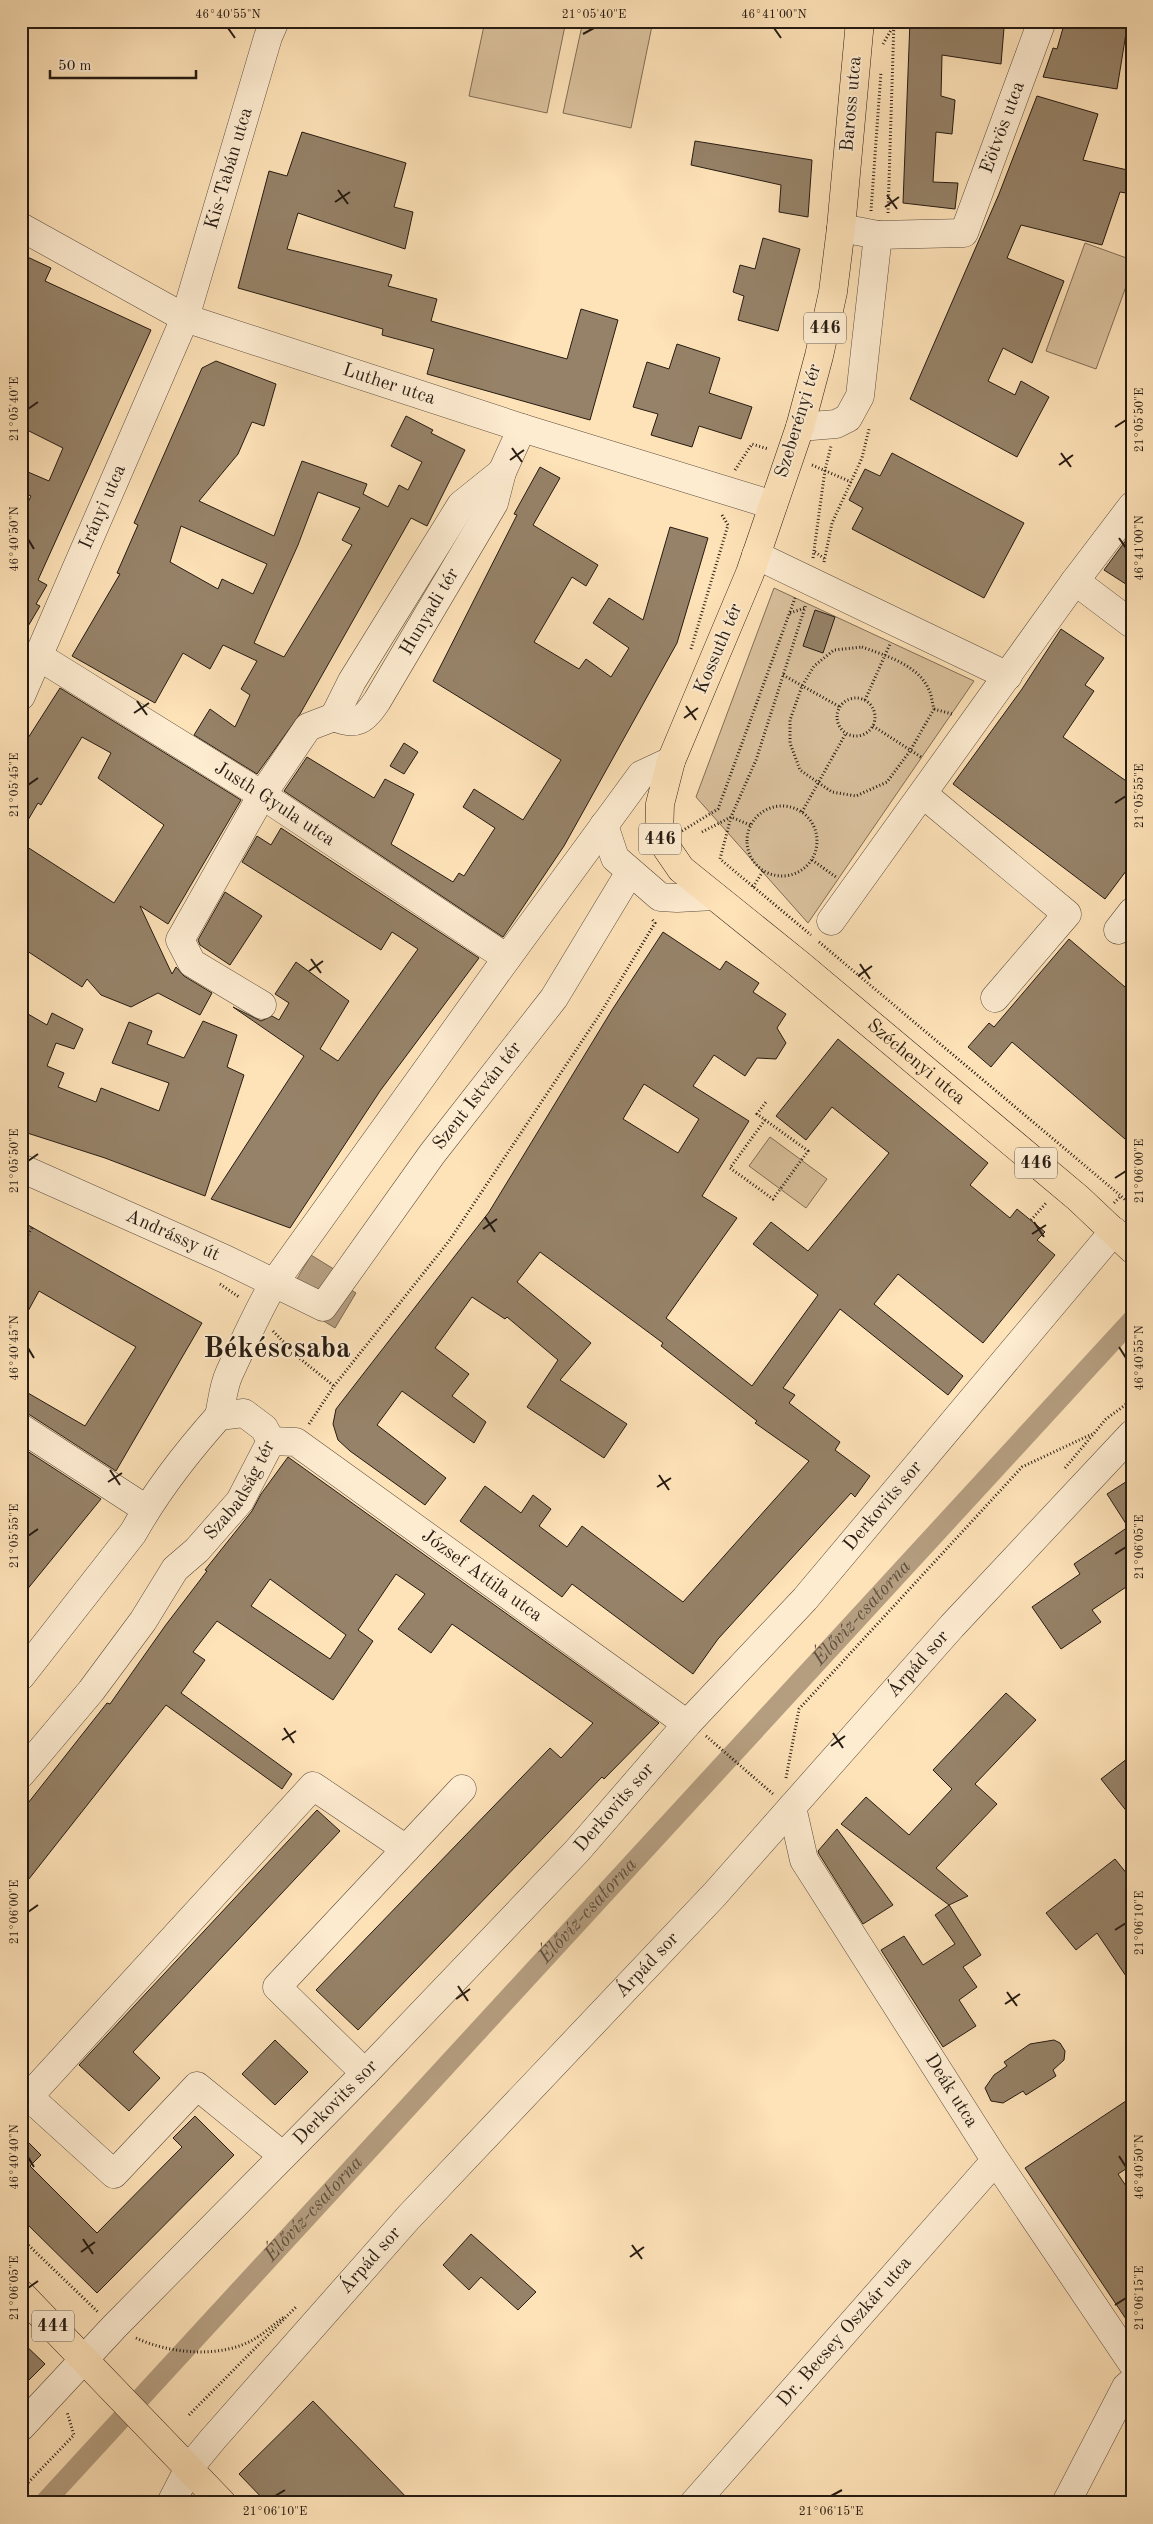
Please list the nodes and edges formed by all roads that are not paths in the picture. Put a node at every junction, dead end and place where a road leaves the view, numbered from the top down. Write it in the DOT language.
graph roads {
  1 [pos="275,21"];
  2 [pos="860,21"];
  3 [pos="1042,21"];
  4 [pos="845,188"];
  5 [pos="21,227"];
  6 [pos="841,228"];
  7 [pos="878,235"];
  8 [pos="185,318"];
  9 [pos="800,427"];
  10 [pos="522,428"];
  11 [pos="773,505"];
  12 [pos="1132,506"];
  13 [pos="756,555"];
  14 [pos="1075,581"];
  15 [pos="1132,624"];
  16 [pos="38,656"];
  17 [pos="1008,676"];
  18 [pos="21,696"];
  19 [pos="671,761"];
  20 [pos="923,794"];
  21 [pos="262,796"];
  22 [pos="604,825"];
  23 [pos="624,882"];
  24 [pos="714,896"];
  25 [pos="831,920"];
  26 [pos="507,958"];
  27 [pos="995,998"];
  28 [pos="262,1004"];
  29 [pos="21,1168"];
  30 [pos="1123,1240"];
  31 [pos="274,1283"];
  32 [pos="323,1307"];
  33 [pos="219,1416"];
  34 [pos="21,1428"];
  35 [pos="1132,1434"];
  36 [pos="271,1441"];
  37 [pos="146,1509"];
  38 [pos="21,1676"];
  39 [pos="687,1724"];
  40 [pos="21,1774"];
  41 [pos="462,1789"];
  42 [pos="784,1802"];
  43 [pos="406,1849"];
  44 [pos="366,2073"];
  45 [pos="25,2101"];
  46 [pos="282,2156"];
  47 [pos="995,2161"];
  48 [pos="21,2294"];
  49 [pos="84,2358"];
  50 [pos="1132,2363"];
  51 [pos="1132,2382"];
  52 [pos="21,2427"];
  53 [pos="189,2468"];
  54 [pos="171,2503"];
  55 [pos="222,2503"];
  56 [pos="694,2503"];
  57 [pos="1066,2503"];
  1 -- 8 [label="street, Kis-Tabán utca"];
  2 -- 4 [label="main road, Baross utca / 446"];
  3 -- 7 [label="street, Eötvös utca"];
  4 -- 6 [label="main road, Szeberényi tér / 446"];
  5 -- 8 [label="street, Luther utca"];
  6 -- 7 [label="street"];
  6 -- 9 [label="main road, Szeberényi tér / 446"];
  7 -- 9 [label="street"];
  8 -- 10 [label="street, Luther utca"];
  8 -- 16 [label="street, Irányi utca"];
  9 -- 11 [label="main road, Szeberényi tér / 446"];
  10 -- 11 [label="street, Luther utca"];
  10 -- 21 [label="street, Hunyadi tér"];
  11 -- 13 [label="main road, Kossuth tér / 446"];
  12 -- 14 [label="street"];
  13 -- 17 [label="street"];
  13 -- 19 [label="main road, Kossuth tér / 446"];
  14 -- 15 [label="street"];
  14 -- 17 [label="street"];
  16 -- 18 [label="street, Irányi utca"];
  16 -- 21 [label="street, Justh Gyula utca"];
  17 -- 20 [label="street"];
  19 -- 22 [label="street"];
  19 -- 24 [label="main road, Kossuth tér / 446"];
  20 -- 25 [label="street"];
  20 -- 27 [label="street"];
  21 -- 26 [label="street, Justh Gyula utca"];
  21 -- 28 [label="street, Hunyadi tér"];
  22 -- 24 [label="street"];
  22 -- 26 [label="street"];
  23 -- 32 [label="street, Szent István tér"];
  24 -- 30 [label="main road, Széchenyi utca / 446"];
  26 -- 31 [label="street"];
  29 -- 31 [label="street, Andrássy út"];
  30 -- 39 [label="street, Derkovits sor"];
  31 -- 32 [label="street, Andrássy út"];
  31 -- 33 [label="street"];
  33 -- 36 [label="street, Szabadság tér"];
  33 -- 37 [label="street"];
  34 -- 37 [label="street"];
  35 -- 42 [label="street, Árpád sor"];
  36 -- 39 [label="street, József Attila utca"];
  36 -- 40 [label="street, Szabadság tér"];
  37 -- 38 [label="street"];
  39 -- 44 [label="street, Derkovits sor"];
  41 -- 43 [label="street"];
  42 -- 47 [label="street, Deák utca"];
  42 -- 53 [label="street, Árpád sor"];
  43 -- 44 [label="street"];
  43 -- 45 [label="street"];
  44 -- 46 [label="street, Derkovits sor"];
  45 -- 46 [label="street"];
  46 -- 49 [label="street, Derkovits sor"];
  47 -- 50 [label="street, Deák utca"];
  47 -- 56 [label="street, Dr. Becsey Oszkár utca"];
  48 -- 49 [label="main road, 444"];
  49 -- 52 [label="street, Derkovits sor"];
  49 -- 53 [label="main road, 444"];
  51 -- 57 [label="street"];
  53 -- 54 [label="street, Árpád sor"];
  53 -- 55 [label="main road, 444"];
}
